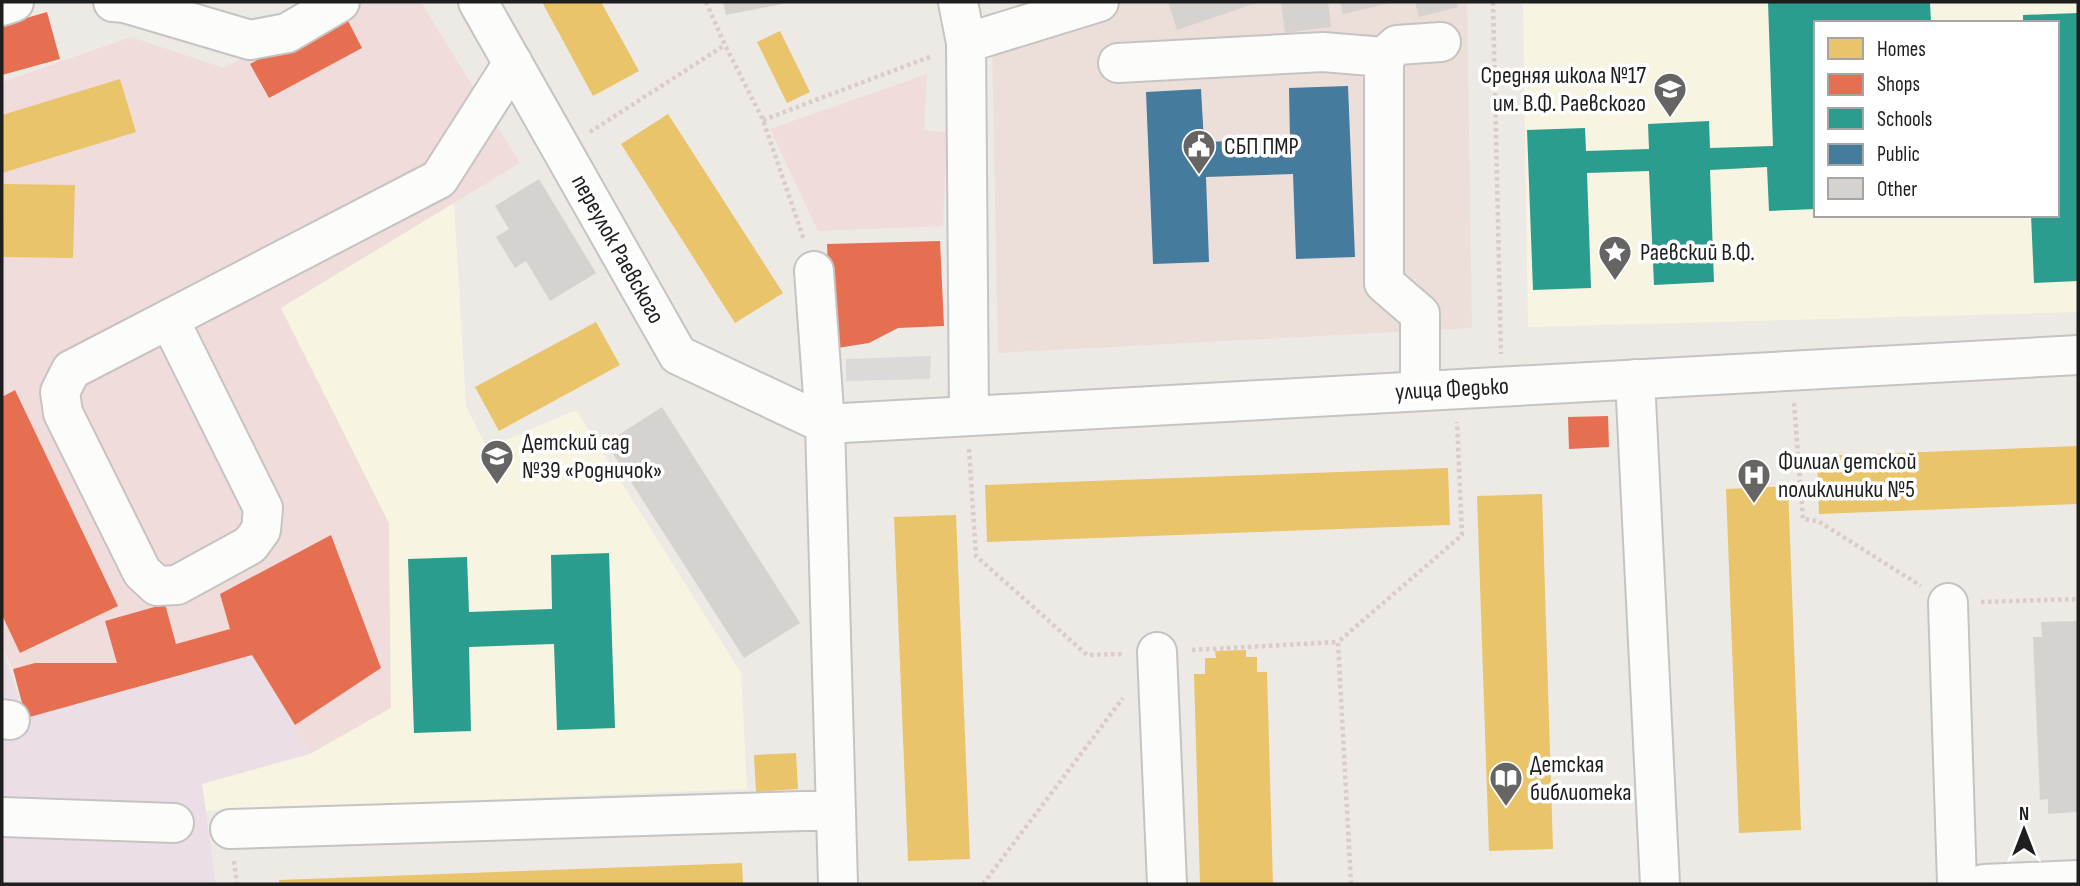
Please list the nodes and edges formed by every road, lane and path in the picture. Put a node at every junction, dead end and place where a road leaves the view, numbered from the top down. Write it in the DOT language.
graph roads {
  1 [pos="14,2"];
  2 [pos="113,2"];
  3 [pos="340,2"];
  4 [pos="478,2"];
  5 [pos="706,2"];
  6 [pos="958,2"];
  7 [pos="1099,2"];
  8 [pos="1493,2"];
  9 [pos="2,6"];
  10 [pos="966,43"];
  11 [pos="1441,43"];
  12 [pos="725,45"];
  13 [pos="1384,57"];
  14 [pos="513,63"];
  15 [pos="1118,63"];
  16 [pos="763,120"];
  17 [pos="580,138"];
  18 [pos="814,271"];
  19 [pos="169,319"];
  20 [pos="2078,355"];
  21 [pos="1635,379"];
  22 [pos="1502,386"];
  23 [pos="1420,391"];
  24 [pos="1794,404"];
  25 [pos="1457,422"];
  26 [pos="825,424"];
  27 [pos="969,432"];
  28 [pos="2078,599"];
  29 [pos="1948,603"];
  30 [pos="1338,642"];
  31 [pos="1157,652"];
  32 [pos="1124,697"];
  33 [pos="836,810"];
  34 [pos="2,817"];
  35 [pos="174,823"];
  36 [pos="230,829"];
  37 [pos="2078,880"];
  38 [pos="838,884"];
  39 [pos="983,884"];
  40 [pos="1167,884"];
  41 [pos="1351,884"];
  42 [pos="1660,884"];
  43 [pos="1957,884"];
  44 [pos="1984,884"];
  1 -- 9 [label="street"];
  2 -- 3 [label="street"];
  4 -- 14 [label="street, переулок Раевского"];
  5 -- 12 [label="path"];
  6 -- 10 [label="street"];
  7 -- 10 [label="street"];
  8 -- 22 [label="path"];
  10 -- 16 [label="path"];
  10 -- 27 [label="street"];
  11 -- 13 [label="street"];
  12 -- 16 [label="path"];
  12 -- 17 [label="path"];
  13 -- 15 [label="street"];
  13 -- 23 [label="street"];
  14 -- 19 [label="street"];
  14 -- 26 [label="street, переулок Раевского"];
  16 -- 18 [label="path"];
  18 -- 26 [label="street"];
  19 -- 19 [label="street"];
  20 -- 21 [label="street, улица Федько"];
  21 -- 22 [label="street, улица Федько"];
  21 -- 42 [label="street"];
  22 -- 23 [label="street, улица Федько"];
  23 -- 27 [label="street, улица Федько"];
  24 -- 29 [label="path"];
  25 -- 30 [label="path"];
  26 -- 27 [label="street, улица Федько"];
  26 -- 33 [label="street"];
  27 -- 31 [label="path"];
  28 -- 29 [label="path"];
  29 -- 43 [label="street"];
  30 -- 31 [label="path"];
  30 -- 41 [label="path"];
  31 -- 40 [label="street"];
  32 -- 39 [label="path"];
  33 -- 36 [label="street"];
  33 -- 38 [label="street"];
  34 -- 35 [label="street"];
  37 -- 44 [label="street"];
}
